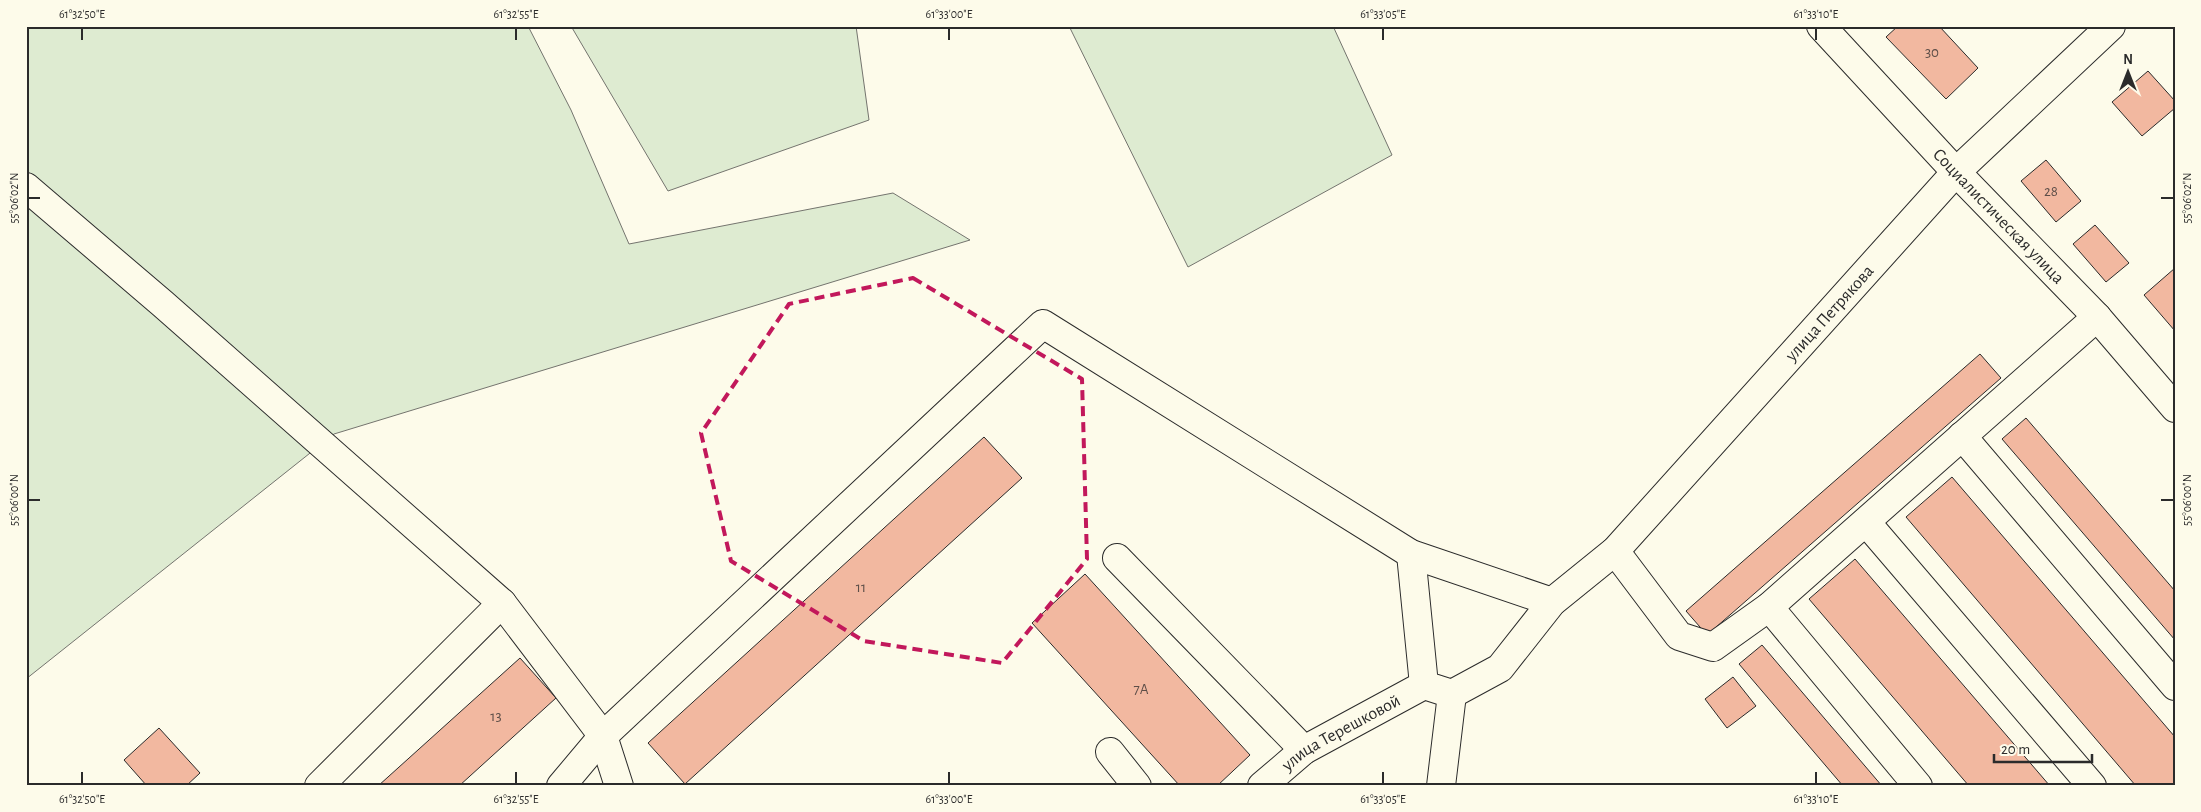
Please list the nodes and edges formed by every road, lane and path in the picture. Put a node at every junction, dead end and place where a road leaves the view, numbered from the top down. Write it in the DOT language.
graph roads {
  1 [pos="1821,26"];
  2 [pos="2111,26"];
  3 [pos="1956,172"];
  4 [pos="26,187"];
  5 [pos="2097,317"];
  6 [pos="2175,408"];
  7 [pos="1962,436"];
  8 [pos="1866,522"];
  9 [pos="1615,551"];
  10 [pos="1411,554"];
  11 [pos="1117,558"];
  12 [pos="1552,602"];
  13 [pos="502,604"];
  14 [pos="1769,607"];
  15 [pos="1424,684"];
  16 [pos="2175,686"];
  17 [pos="1452,694"];
  18 [pos="603,736"];
  19 [pos="1304,750"];
  20 [pos="1110,752"];
  21 [pos="319,786"];
  22 [pos="561,786"];
  23 [pos="620,786"];
  24 [pos="1137,786"];
  25 [pos="1262,786"];
  26 [pos="1441,786"];
  27 [pos="1918,786"];
  28 [pos="2092,786"];
  1 -- 3 [label="street, Социалистическая улица"];
  2 -- 3 [label="street, улица Петрякова"];
  3 -- 5 [label="street, Социалистическая улица"];
  3 -- 9 [label="street, улица Петрякова"];
  4 -- 13 [label="street"];
  5 -- 6 [label="street, Социалистическая улица"];
  5 -- 7 [label="street"];
  7 -- 8 [label="street"];
  7 -- 16 [label="street"];
  8 -- 14 [label="street"];
  8 -- 28 [label="street"];
  9 -- 12 [label="street, улица Петрякова"];
  9 -- 14 [label="street"];
  10 -- 12 [label="street"];
  10 -- 15 [label="street"];
  10 -- 18 [label="street"];
  11 -- 19 [label="street"];
  12 -- 17 [label="street, улица Петрякова"];
  13 -- 18 [label="street"];
  13 -- 21 [label="street"];
  14 -- 27 [label="street"];
  15 -- 17 [label="street"];
  15 -- 19 [label="street, улица Терешковой"];
  17 -- 26 [label="street"];
  18 -- 22 [label="street"];
  18 -- 23 [label="street"];
  19 -- 25 [label="street, улица Терешковой"];
  20 -- 24 [label="street"];
}
